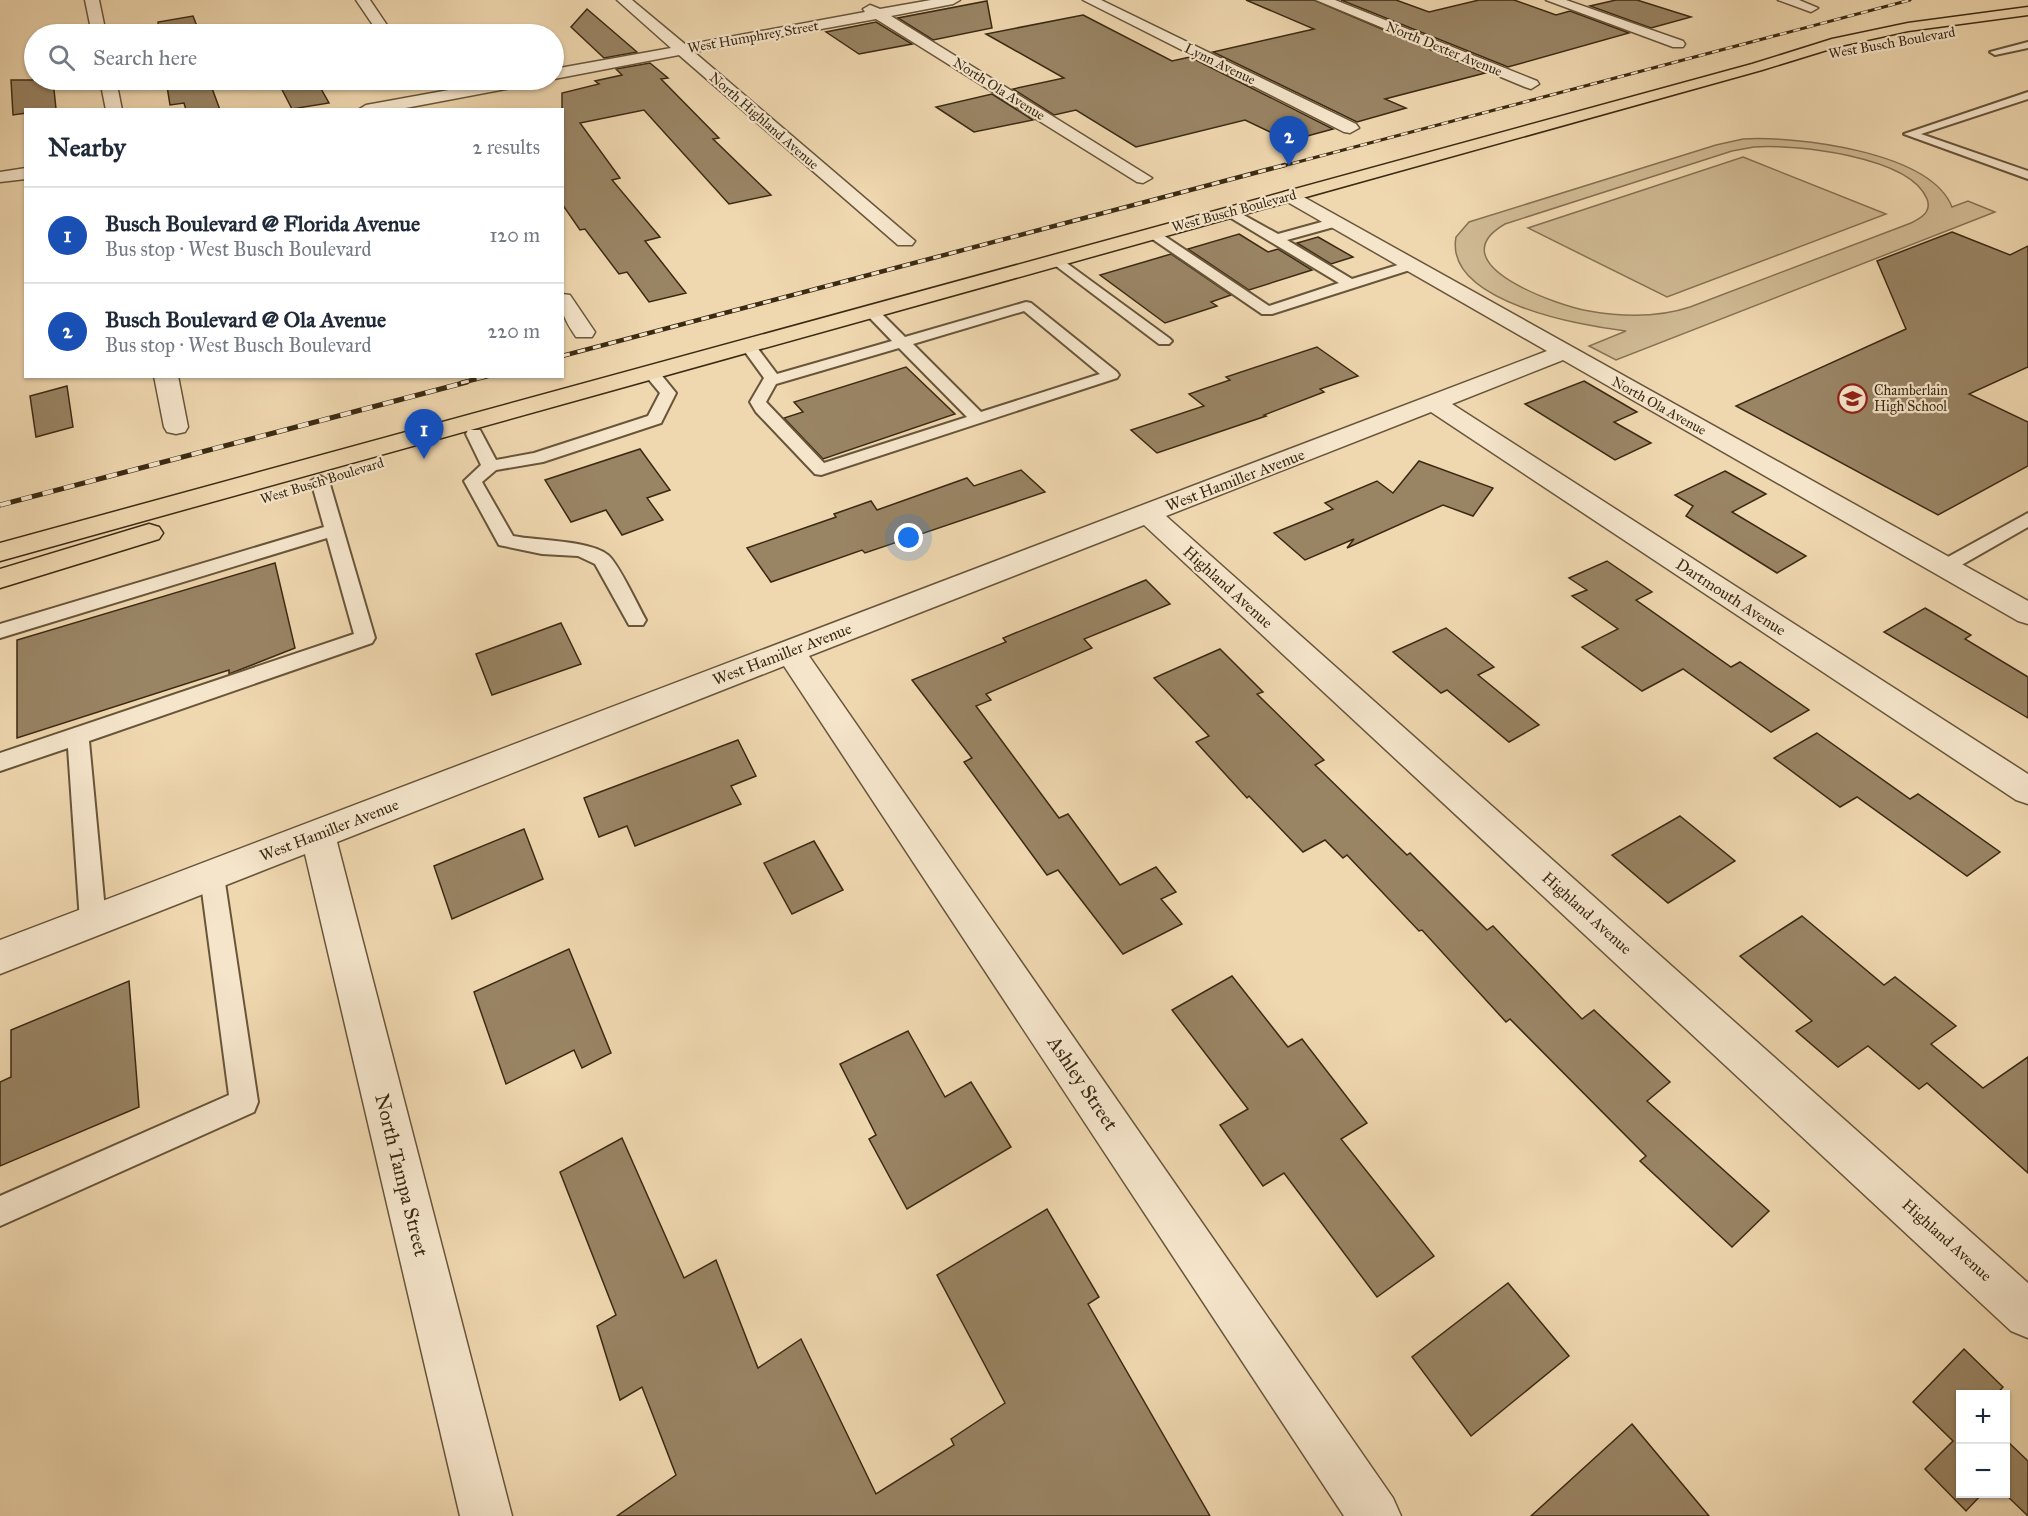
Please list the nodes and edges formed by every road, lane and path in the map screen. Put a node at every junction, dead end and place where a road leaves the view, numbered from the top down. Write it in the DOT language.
graph roads {
  1 [pos="92,0"];
  2 [pos="363,0"];
  3 [pos="624,0"];
  4 [pos="856,0"];
  5 [pos="953,0"];
  6 [pos="1090,0"];
  7 [pos="1323,0"];
  8 [pos="1553,0"];
  9 [pos="1785,0"];
  10 [pos="1811,8"];
  11 [pos="2028,11"];
  12 [pos="878,14"];
  13 [pos="2028,22"];
  14 [pos="97,24"];
  15 [pos="379,24"];
  16 [pos="1678,44"];
  17 [pos="2028,45"];
  18 [pos="682,50"];
  19 [pos="1995,52"];
  20 [pos="1757,67"];
  21 [pos="564,72"];
  22 [pos="1531,84"];
  23 [pos="110,90"];
  24 [pos="424,90"];
  25 [pos="488,90"];
  26 [pos="2028,94"];
  27 [pos="433,104"];
  28 [pos="114,108"];
  29 [pos="388,108"];
  30 [pos="1350,128"];
  31 [pos="24,173"];
  32 [pos="2028,175"];
  33 [pos="0,177"];
  34 [pos="1143,178"];
  35 [pos="1291,196"];
  36 [pos="1231,212"];
  37 [pos="1336,222"];
  38 [pos="1152,234"];
  39 [pos="1276,239"];
  40 [pos="905,241"];
  41 [pos="1057,260"];
  42 [pos="1411,265"];
  43 [pos="1350,284"];
  44 [pos="564,303"];
  45 [pos="871,311"];
  46 [pos="584,332"];
  47 [pos="1164,341"];
  48 [pos="902,342"];
  49 [pos="748,345"];
  50 [pos="1564,352"];
  51 [pos="712,356"];
  52 [pos="653,375"];
  53 [pos="166,378"];
  54 [pos="771,381"];
  55 [pos="1434,404"];
  56 [pos="978,418"];
  57 [pos="176,427"];
  58 [pos="474,434"];
  59 [pos="490,466"];
  60 [pos="320,481"];
  61 [pos="1147,513"];
  62 [pos="2028,519"];
  63 [pos="335,530"];
  64 [pos="0,552"];
  65 [pos="1944,567"];
  66 [pos="0,579"];
  67 [pos="2028,614"];
  68 [pos="636,620"];
  69 [pos="0,631"];
  70 [pos="790,651"];
  71 [pos="78,736"];
  72 [pos="0,762"];
  73 [pos="2028,791"];
  74 [pos="318,834"];
  75 [pos="212,876"];
  76 [pos="93,921"];
  77 [pos="0,957"];
  78 [pos="0,1211"];
  79 [pos="2028,1314"];
  80 [pos="486,1516"];
  81 [pos="1375,1516"];
  1 -- 14 [label="street"];
  2 -- 15 [label="street"];
  3 -- 18 [label="street, North Highland Avenue"];
  4 -- 12 [label="street, North Ola Avenue"];
  5 -- 12 [label="street, West Humphrey Street"];
  6 -- 30 [label="street, Lynn Avenue"];
  7 -- 22 [label="street, North Dexter Avenue"];
  8 -- 16 [label="street"];
  9 -- 10 [label="street"];
  11 -- 20 [label="main road, West Busch Boulevard"];
  12 -- 18 [label="street, West Humphrey Street"];
  12 -- 34 [label="street, North Ola Avenue"];
  13 -- 20 [label="main road, West Busch Boulevard"];
  17 -- 19 [label="lane"];
  18 -- 21 [label="street, West Humphrey Street"];
  18 -- 40 [label="street, North Highland Avenue"];
  20 -- 35 [label="main road, West Busch Boulevard"];
  23 -- 28 [label="street"];
  24 -- 27 [label="street"];
  25 -- 27 [label="street"];
  26 -- 32 [label="lane"];
  27 -- 29 [label="street"];
  31 -- 33 [label="street"];
  35 -- 36 [label="main road, West Busch Boulevard"];
  35 -- 37 [label="street, North Ola Avenue"];
  36 -- 38 [label="main road, West Busch Boulevard"];
  36 -- 39 [label="lane"];
  37 -- 39 [label="lane"];
  37 -- 42 [label="street, North Ola Avenue"];
  38 -- 41 [label="main road, West Busch Boulevard"];
  38 -- 43 [label="lane"];
  39 -- 43 [label="lane"];
  41 -- 45 [label="main road, West Busch Boulevard"];
  41 -- 47 [label="lane"];
  42 -- 43 [label="lane"];
  42 -- 50 [label="street, North Ola Avenue"];
  44 -- 46 [label="street"];
  45 -- 48 [label="lane"];
  45 -- 49 [label="main road, West Busch Boulevard"];
  48 -- 54 [label="lane"];
  48 -- 56 [label="lane"];
  48 -- 56 [label="lane"];
  49 -- 51 [label="main road, West Busch Boulevard"];
  49 -- 54 [label="lane"];
  50 -- 55 [label="street, West Hamiller Avenue"];
  50 -- 65 [label="street, North Ola Avenue"];
  51 -- 52 [label="main road, West Busch Boulevard"];
  51 -- 64 [label="main road, West Busch Boulevard"];
  52 -- 58 [label="main road, West Busch Boulevard"];
  52 -- 59 [label="lane"];
  53 -- 57 [label="street"];
  54 -- 56 [label="lane"];
  55 -- 61 [label="street, West Hamiller Avenue"];
  55 -- 73 [label="street, Dartmouth Avenue"];
  58 -- 59 [label="lane"];
  58 -- 60 [label="main road, West Busch Boulevard"];
  59 -- 68 [label="lane"];
  60 -- 63 [label="lane"];
  60 -- 66 [label="main road, West Busch Boulevard"];
  61 -- 70 [label="street, West Hamiller Avenue"];
  61 -- 79 [label="street, Highland Avenue"];
  62 -- 65 [label="lane"];
  63 -- 69 [label="lane"];
  63 -- 71 [label="lane"];
  65 -- 67 [label="street, North Ola Avenue"];
  70 -- 74 [label="street, West Hamiller Avenue"];
  70 -- 81 [label="street, Ashley Street"];
  71 -- 72 [label="lane"];
  71 -- 76 [label="lane"];
  74 -- 75 [label="street, West Hamiller Avenue"];
  74 -- 80 [label="street, North Tampa Street"];
  75 -- 76 [label="street, West Hamiller Avenue"];
  75 -- 78 [label="lane"];
  76 -- 77 [label="street, West Hamiller Avenue"];
}
